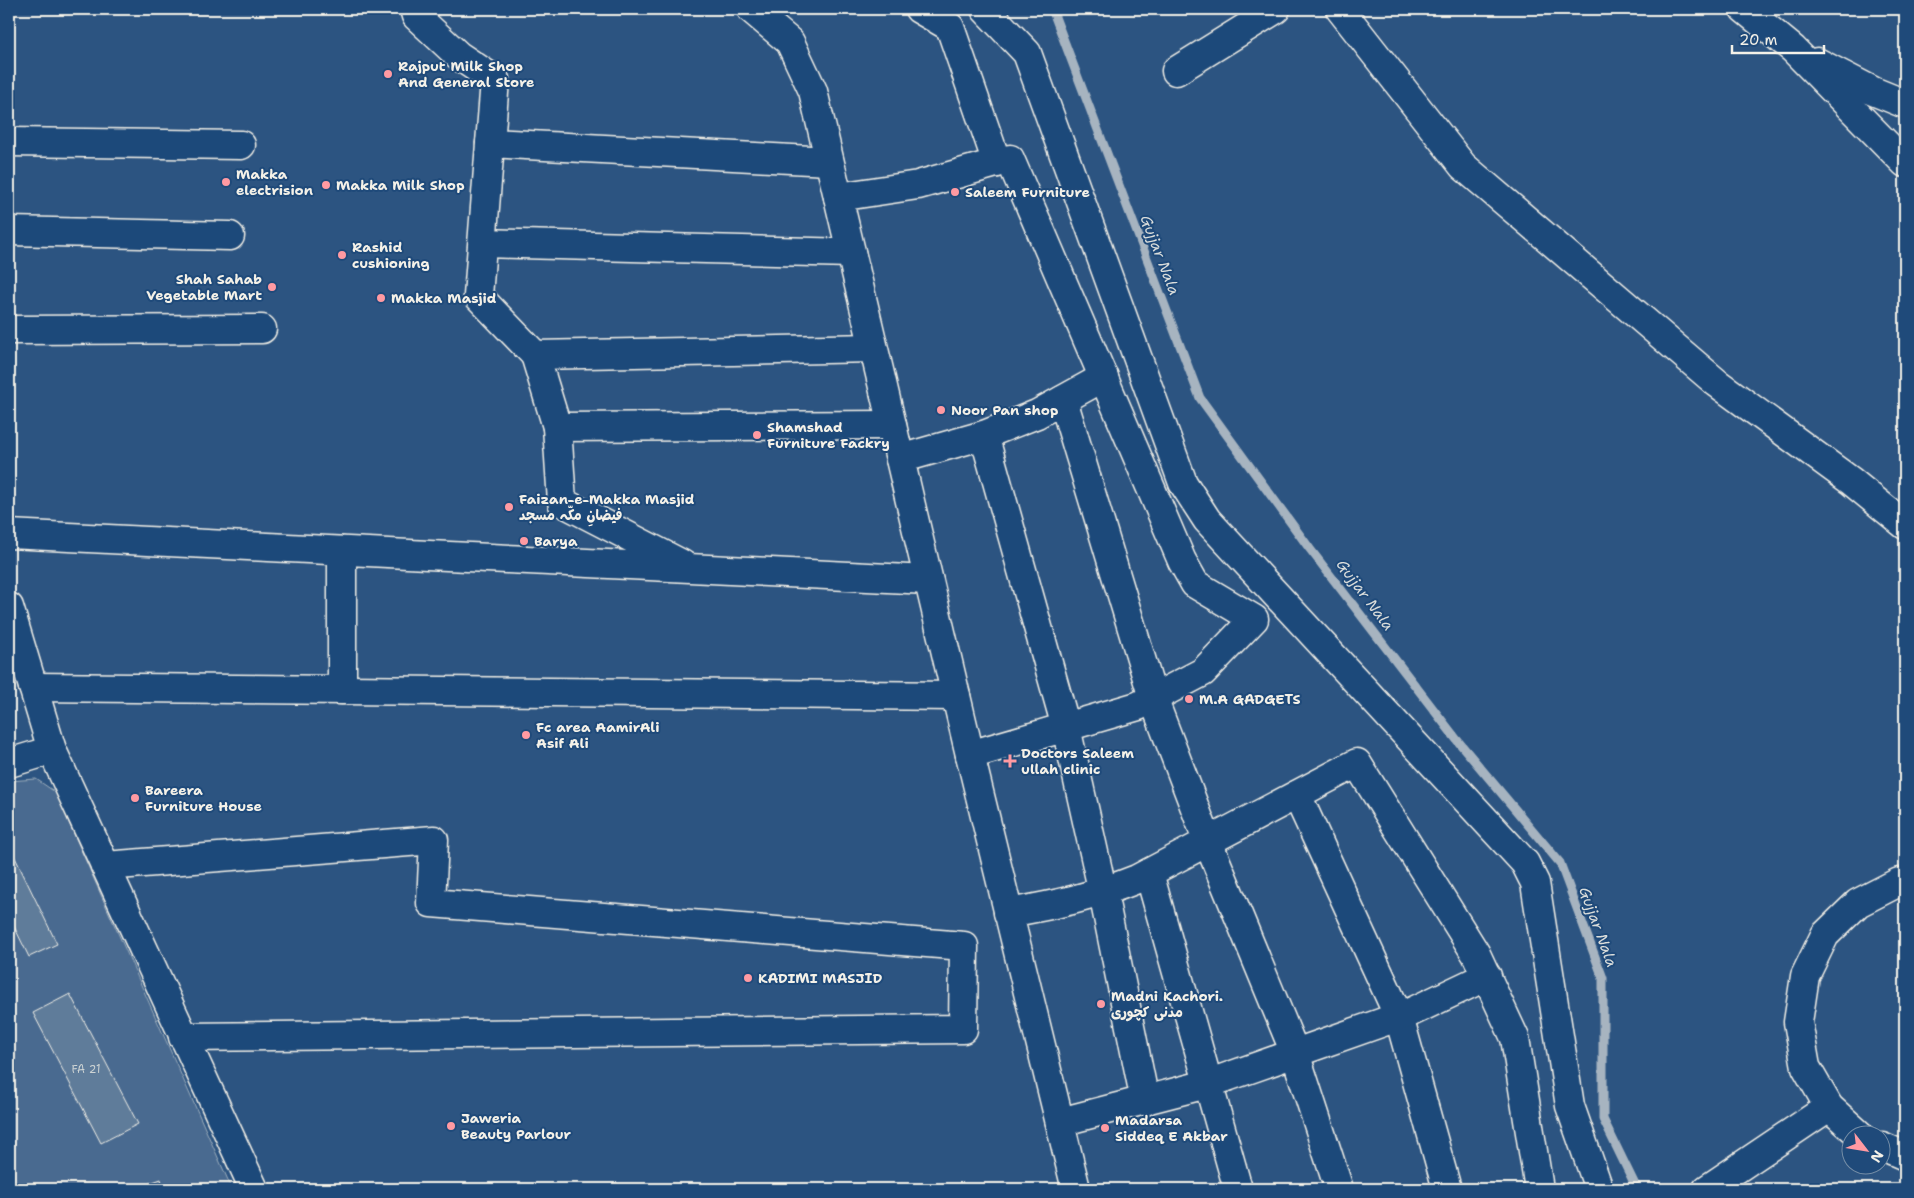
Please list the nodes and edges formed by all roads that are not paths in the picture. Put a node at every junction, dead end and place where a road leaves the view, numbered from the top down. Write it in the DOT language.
graph roads {
  1 [pos="414,9"];
  2 [pos="919,9"];
  3 [pos="985,9"];
  4 [pos="1276,9"];
  5 [pos="1340,9"];
  6 [pos="1744,9"];
  7 [pos="767,14"];
  8 [pos="1793,49"];
  9 [pos="1176,71"];
  10 [pos="1905,104"];
  11 [pos="9,142"];
  12 [pos="490,143"];
  13 [pos="241,145"];
  14 [pos="829,161"];
  15 [pos="997,163"];
  16 [pos="1905,163"];
  17 [pos="838,197"];
  18 [pos="9,231"];
  19 [pos="230,236"];
  20 [pos="482,243"];
  21 [pos="851,253"];
  22 [pos="262,329"];
  23 [pos="9,330"];
  24 [pos="873,348"];
  25 [pos="535,355"];
  26 [pos="1104,377"];
  27 [pos="1063,400"];
  28 [pos="892,425"];
  29 [pos="557,427"];
  30 [pos="984,435"];
  31 [pos="900,459"];
  32 [pos="1905,524"];
  33 [pos="9,534"];
  34 [pos="342,551"];
  35 [pos="690,568"];
  36 [pos="928,580"];
  37 [pos="9,608"];
  38 [pos="33,687"];
  39 [pos="342,690"];
  40 [pos="956,696"];
  41 [pos="1153,698"];
  42 [pos="1066,727"];
  43 [pos="52,750"];
  44 [pos="970,755"];
  45 [pos="9,763"];
  46 [pos="1297,795"];
  47 [pos="1208,842"];
  48 [pos="105,866"];
  49 [pos="1149,873"];
  50 [pos="1905,882"];
  51 [pos="1103,892"];
  52 [pos="1008,913"];
  53 [pos="1487,976"];
  54 [pos="1398,1016"];
  55 [pos="183,1037"];
  56 [pos="1295,1053"];
  57 [pos="1207,1084"];
  58 [pos="1144,1101"];
  59 [pos="1829,1107"];
  60 [pos="1060,1122"];
  61 [pos="1849,1126"];
  62 [pos="1892,1150"];
  63 [pos="1905,1156"];
  64 [pos="254,1189"];
  65 [pos="1076,1189"];
  66 [pos="1238,1189"];
  67 [pos="1339,1189"];
  68 [pos="1447,1189"];
  69 [pos="1539,1189"];
  70 [pos="1598,1189"];
  71 [pos="1707,1189"];
  1 -- 12 [label="street"];
  2 -- 15 [label="street"];
  3 -- 70 [label="street"];
  4 -- 9 [label="street"];
  5 -- 32 [label="street"];
  6 -- 8 [label="street"];
  7 -- 14 [label="street"];
  8 -- 10 [label="street"];
  8 -- 16 [label="street"];
  11 -- 13 [label="street"];
  12 -- 14 [label="street"];
  12 -- 20 [label="street"];
  14 -- 17 [label="street"];
  15 -- 17 [label="street"];
  15 -- 26 [label="street"];
  17 -- 21 [label="street"];
  18 -- 19 [label="street"];
  20 -- 21 [label="street"];
  20 -- 25 [label="street"];
  21 -- 24 [label="street"];
  22 -- 23 [label="street"];
  24 -- 25 [label="street"];
  24 -- 28 [label="street"];
  25 -- 29 [label="street"];
  26 -- 27 [label="street"];
  26 -- 41 [label="street"];
  27 -- 30 [label="street"];
  27 -- 41 [label="street"];
  28 -- 29 [label="street"];
  28 -- 31 [label="street"];
  29 -- 35 [label="street"];
  30 -- 31 [label="street"];
  30 -- 42 [label="street"];
  31 -- 36 [label="street"];
  33 -- 34 [label="street"];
  34 -- 35 [label="street"];
  34 -- 39 [label="street"];
  35 -- 36 [label="street"];
  36 -- 40 [label="street"];
  37 -- 38 [label="street"];
  38 -- 39 [label="street"];
  38 -- 43 [label="street"];
  39 -- 40 [label="street"];
  40 -- 44 [label="street"];
  41 -- 42 [label="street"];
  41 -- 47 [label="street"];
  42 -- 44 [label="street"];
  42 -- 51 [label="street"];
  43 -- 45 [label="street"];
  43 -- 48 [label="street"];
  44 -- 52 [label="street"];
  46 -- 47 [label="street"];
  46 -- 53 [label="street"];
  46 -- 54 [label="street"];
  47 -- 49 [label="street"];
  47 -- 56 [label="street"];
  48 -- 55 [label="street"];
  48 -- 55 [label="street"];
  49 -- 51 [label="street"];
  49 -- 57 [label="street"];
  50 -- 59 [label="street"];
  51 -- 52 [label="street"];
  51 -- 58 [label="street"];
  52 -- 60 [label="street"];
  53 -- 54 [label="street"];
  53 -- 69 [label="street"];
  54 -- 56 [label="street"];
  54 -- 68 [label="street"];
  55 -- 64 [label="street"];
  56 -- 57 [label="street"];
  56 -- 67 [label="street"];
  57 -- 58 [label="street"];
  57 -- 66 [label="street"];
  58 -- 60 [label="street"];
  59 -- 61 [label="street"];
  59 -- 71 [label="street"];
  60 -- 65 [label="street"];
  62 -- 63 [label="street"];
}
